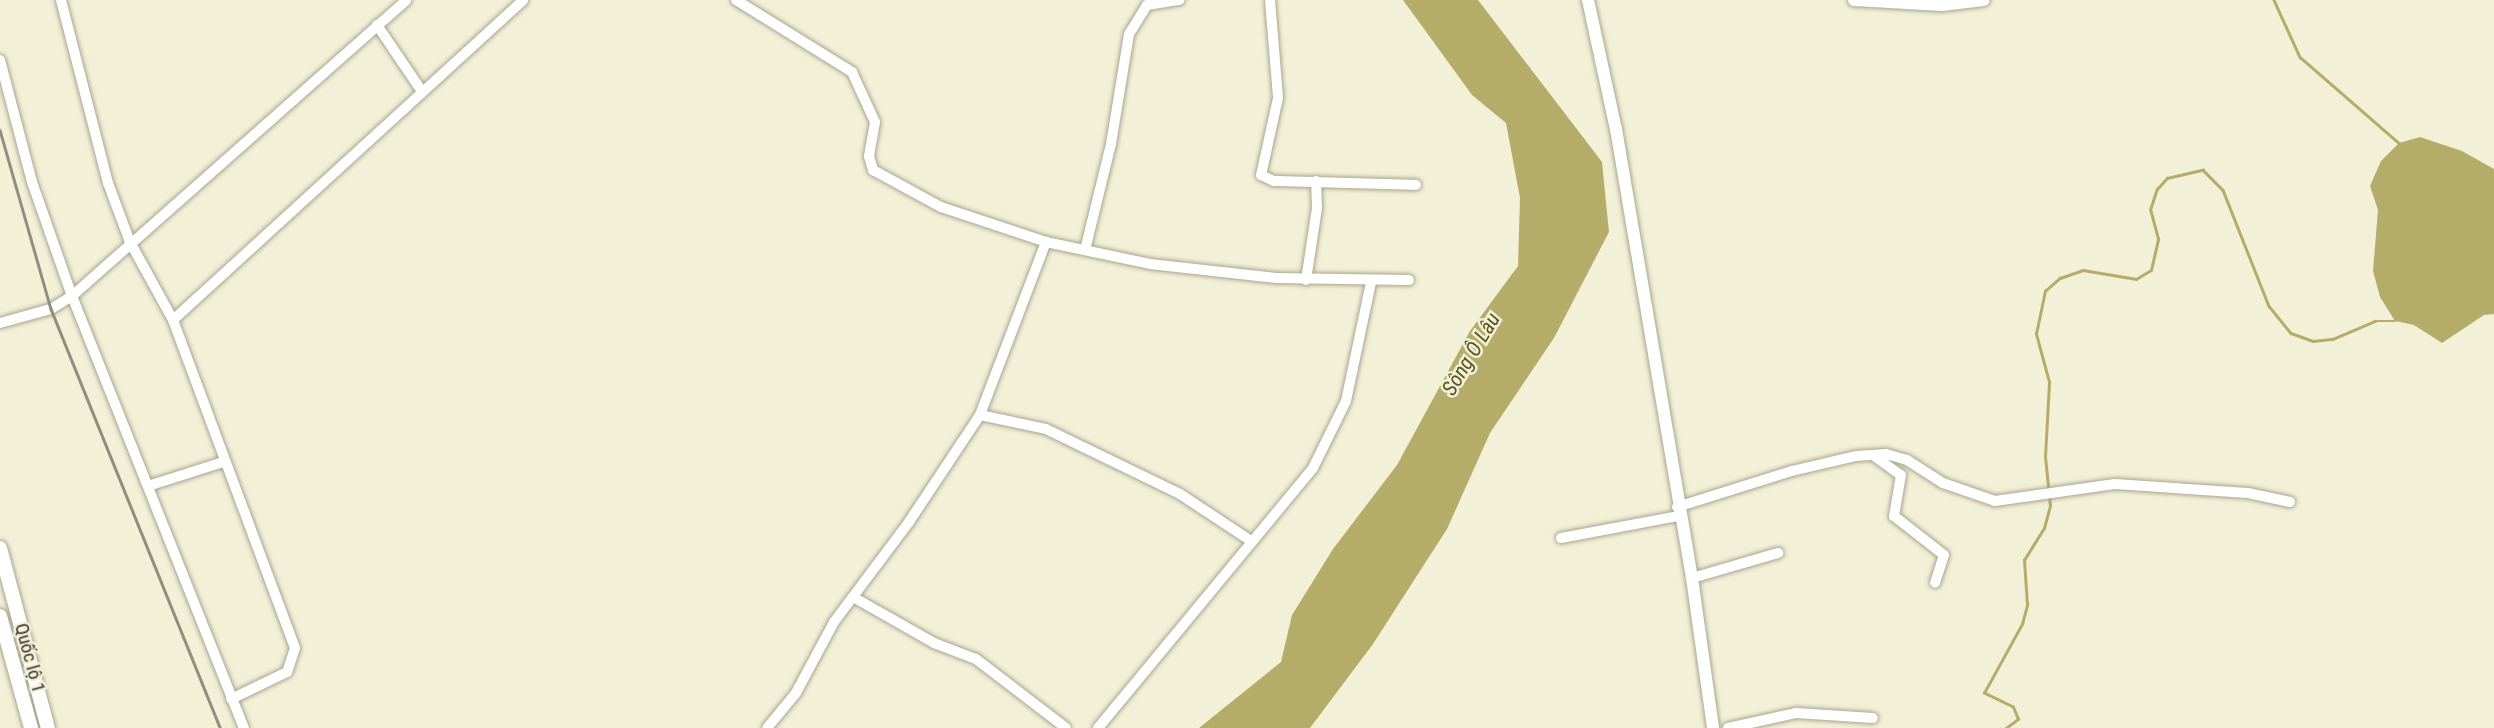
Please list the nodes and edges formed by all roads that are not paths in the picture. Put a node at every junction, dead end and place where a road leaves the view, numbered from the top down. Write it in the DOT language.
graph roads {
  1 [pos="61,0"];
  2 [pos="406,0"];
  3 [pos="523,0"];
  4 [pos="736,0"];
  5 [pos="1180,0"];
  6 [pos="1270,0"];
  7 [pos="1588,0"];
  8 [pos="1854,0"];
  9 [pos="1984,0"];
  10 [pos="377,25"];
  11 [pos="0,60"];
  12 [pos="421,90"];
  13 [pos="1316,181"];
  14 [pos="1416,185"];
  15 [pos="130,242"];
  16 [pos="1046,242"];
  17 [pos="1085,250"];
  18 [pos="1307,280"];
  19 [pos="1409,280"];
  20 [pos="1371,282"];
  21 [pos="72,296"];
  22 [pos="173,320"];
  23 [pos="0,323"];
  24 [pos="980,415"];
  25 [pos="1871,454"];
  26 [pos="223,462"];
  27 [pos="148,486"];
  28 [pos="2290,502"];
  29 [pos="1678,512"];
  30 [pos="1561,538"];
  31 [pos="1251,541"];
  32 [pos="0,548"];
  33 [pos="1779,553"];
  34 [pos="1692,578"];
  35 [pos="1935,583"];
  36 [pos="853,597"];
  37 [pos="0,616"];
  38 [pos="231,699"];
  39 [pos="1873,718"];
  40 [pos="31,728"];
  41 [pos="48,728"];
  42 [pos="244,728"];
  43 [pos="767,728"];
  44 [pos="1066,728"];
  45 [pos="1098,728"];
  46 [pos="1713,728"];
  47 [pos="1728,728"];
  1 -- 15 [label="street"];
  2 -- 10 [label="street"];
  3 -- 12 [label="street"];
  4 -- 16 [label="street"];
  5 -- 17 [label="street"];
  6 -- 13 [label="street"];
  7 -- 29 [label="main road"];
  8 -- 9 [label="main road"];
  10 -- 12 [label="street"];
  10 -- 15 [label="street"];
  11 -- 21 [label="street"];
  12 -- 22 [label="street"];
  13 -- 14 [label="street"];
  13 -- 18 [label="street"];
  15 -- 21 [label="street"];
  15 -- 22 [label="street"];
  16 -- 17 [label="street"];
  16 -- 24 [label="street"];
  17 -- 18 [label="street"];
  18 -- 20 [label="street"];
  19 -- 20 [label="street"];
  20 -- 31 [label="street"];
  21 -- 23 [label="street"];
  21 -- 27 [label="street"];
  22 -- 26 [label="street"];
  24 -- 31 [label="street"];
  24 -- 36 [label="street"];
  25 -- 28 [label="street"];
  25 -- 29 [label="street"];
  25 -- 35 [label="street"];
  26 -- 27 [label="street"];
  26 -- 38 [label="street"];
  27 -- 38 [label="street"];
  29 -- 30 [label="street"];
  29 -- 34 [label="main road"];
  31 -- 45 [label="street"];
  32 -- 41 [label="highway, Quốc lộ 1"];
  33 -- 34 [label="street"];
  34 -- 46 [label="main road"];
  36 -- 43 [label="street"];
  36 -- 44 [label="street"];
  37 -- 40 [label="highway, Quốc lộ 1"];
  38 -- 42 [label="street"];
  39 -- 47 [label="street"];
}
